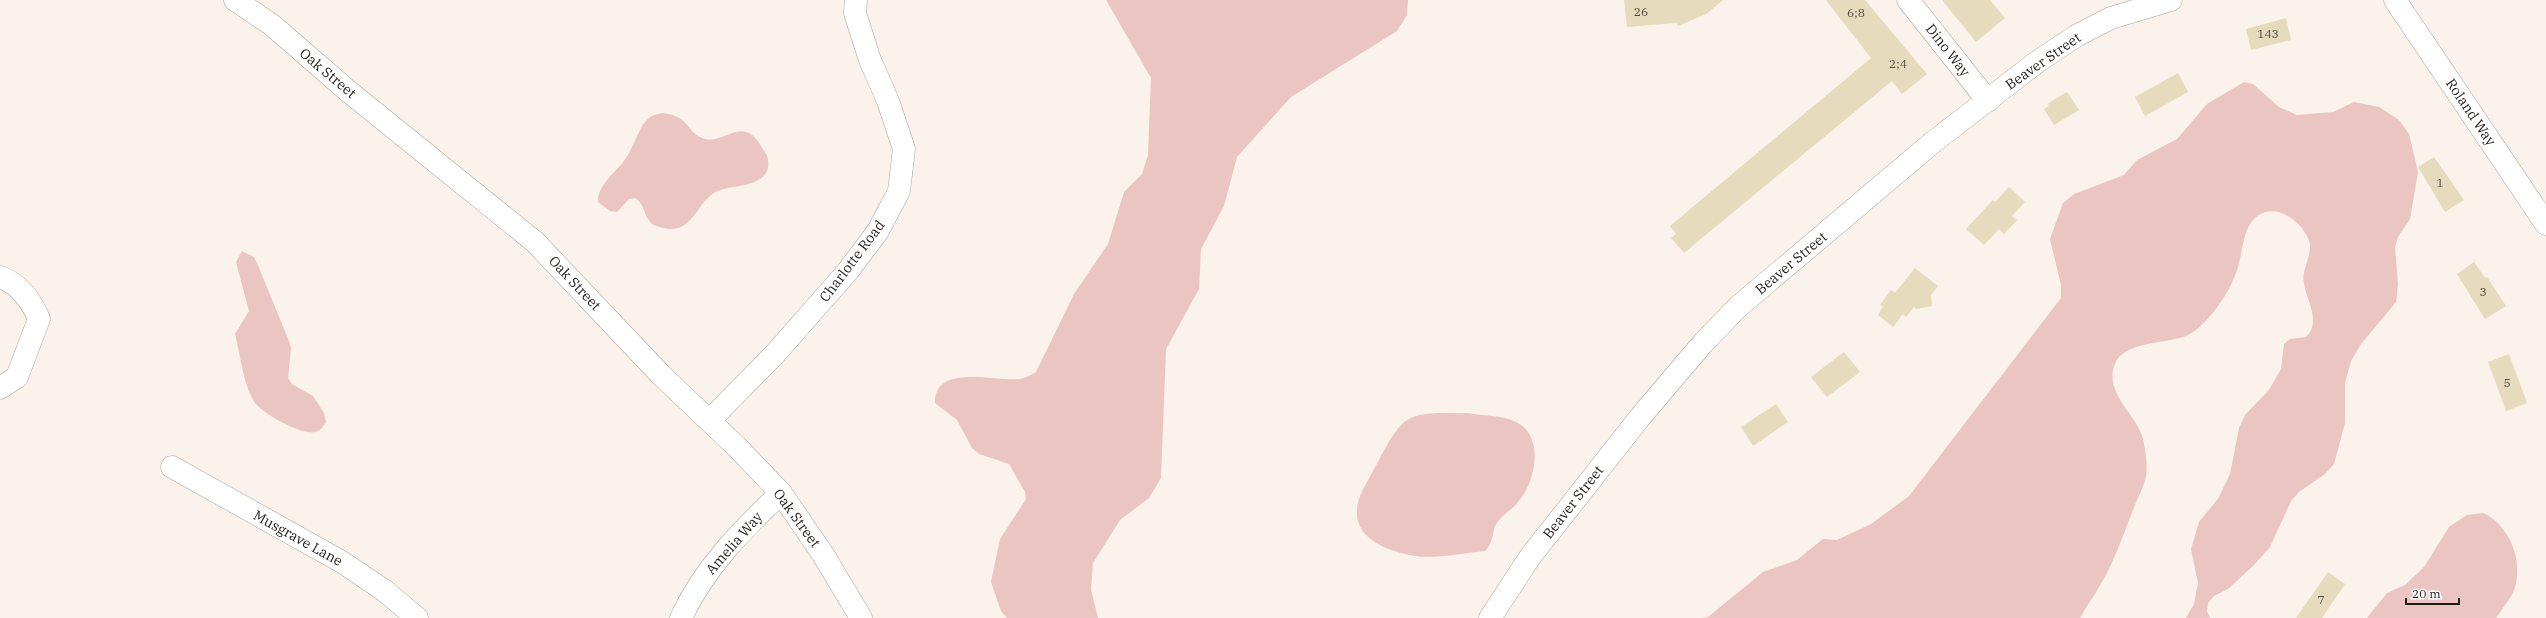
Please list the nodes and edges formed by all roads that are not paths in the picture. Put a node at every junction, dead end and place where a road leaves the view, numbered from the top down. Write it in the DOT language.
graph roads {
  1 [pos="235,0"];
  2 [pos="856,0"];
  3 [pos="1908,0"];
  4 [pos="2171,0"];
  5 [pos="2395,0"];
  6 [pos="1988,101"];
  7 [pos="2546,224"];
  8 [pos="0,277"];
  9 [pos="0,388"];
  10 [pos="710,420"];
  11 [pos="172,467"];
  12 [pos="781,493"];
  13 [pos="417,618"];
  14 [pos="681,618"];
  15 [pos="861,618"];
  16 [pos="1490,618"];
  1 -- 10 [label="street, Oak Street"];
  2 -- 10 [label="street, Charlotte Road"];
  3 -- 6 [label="street, Dino Way"];
  4 -- 6 [label="street, Beaver Street"];
  5 -- 7 [label="street, Roland Way"];
  6 -- 16 [label="street, Beaver Street"];
  8 -- 9 [label="street"];
  10 -- 12 [label="street, Oak Street"];
  11 -- 13 [label="street, Musgrave Lane"];
  12 -- 14 [label="street, Amelia Way"];
  12 -- 15 [label="street, Oak Street"];
}
